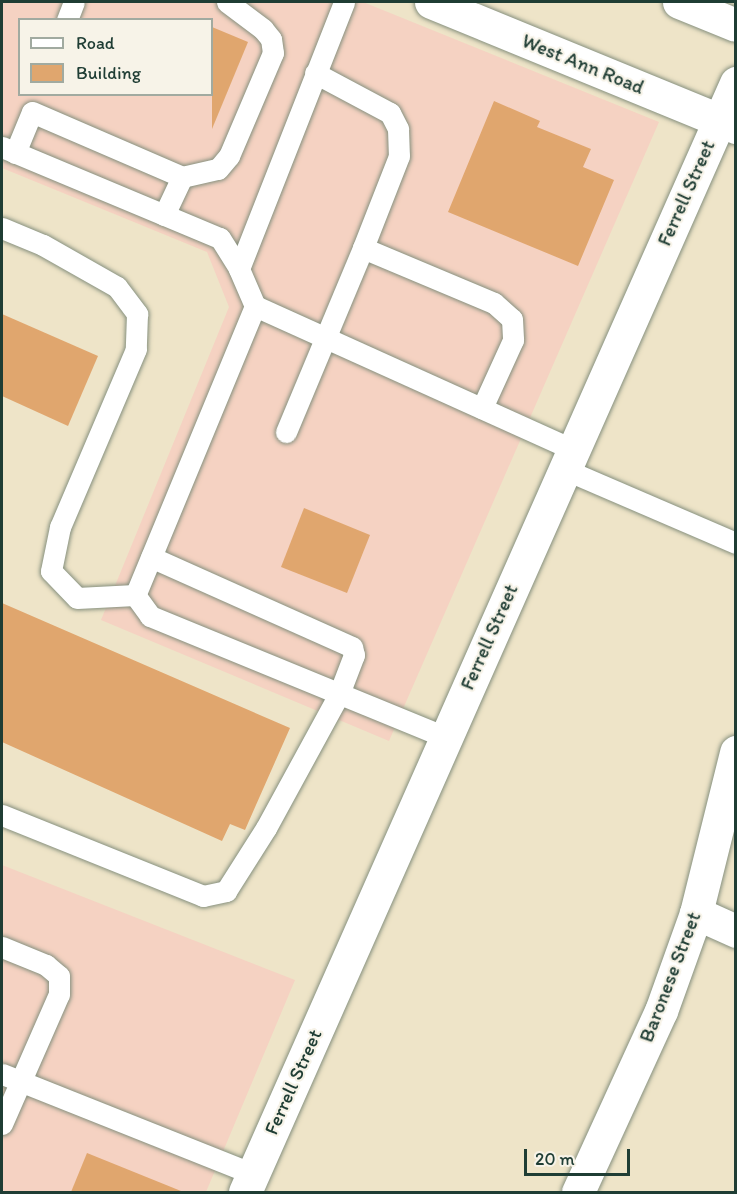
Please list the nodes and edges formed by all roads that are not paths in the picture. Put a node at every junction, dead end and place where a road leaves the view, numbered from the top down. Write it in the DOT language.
graph roads {
  1 [pos="74,2"];
  2 [pos="227,2"];
  3 [pos="344,2"];
  4 [pos="431,2"];
  5 [pos="679,2"];
  6 [pos="68,18"];
  7 [pos="735,25"];
  8 [pos="315,73"];
  9 [pos="735,83"];
  10 [pos="35,103"];
  11 [pos="727,123"];
  12 [pos="8,150"];
  13 [pos="182,177"];
  14 [pos="164,215"];
  15 [pos="2,228"];
  16 [pos="363,248"];
  17 [pos="239,269"];
  18 [pos="255,306"];
  19 [pos="328,339"];
  20 [pos="482,408"];
  21 [pos="286,432"];
  22 [pos="568,459"];
  23 [pos="735,543"];
  24 [pos="151,557"];
  25 [pos="135,595"];
  26 [pos="339,694"];
  27 [pos="445,738"];
  28 [pos="735,752"];
  29 [pos="2,815"];
  30 [pos="696,913"];
  31 [pos="735,931"];
  32 [pos="2,947"];
  33 [pos="10,1078"];
  34 [pos="2,1124"];
  35 [pos="249,1184"];
  36 [pos="578,1192"];
  1 -- 6 [label="lane"];
  2 -- 13 [label="lane"];
  3 -- 8 [label="lane"];
  4 -- 11 [label="street, West Ann Road"];
  5 -- 7 [label="street"];
  8 -- 16 [label="lane"];
  8 -- 17 [label="lane"];
  9 -- 11 [label="street, Ferrell Street"];
  10 -- 12 [label="lane"];
  10 -- 13 [label="lane"];
  11 -- 22 [label="street, Ferrell Street"];
  12 -- 14 [label="lane"];
  13 -- 14 [label="lane"];
  14 -- 17 [label="lane"];
  15 -- 25 [label="lane"];
  16 -- 19 [label="lane"];
  16 -- 20 [label="lane"];
  17 -- 18 [label="lane"];
  18 -- 19 [label="lane"];
  18 -- 24 [label="lane"];
  19 -- 20 [label="lane"];
  19 -- 21 [label="lane"];
  20 -- 22 [label="lane"];
  22 -- 23 [label="lane"];
  22 -- 27 [label="street, Ferrell Street"];
  24 -- 25 [label="lane"];
  24 -- 26 [label="lane"];
  25 -- 26 [label="lane"];
  26 -- 27 [label="lane"];
  26 -- 29 [label="lane"];
  27 -- 35 [label="street, Ferrell Street"];
  28 -- 30 [label="street, Baronese Street"];
  30 -- 31 [label="street"];
  30 -- 36 [label="street, Baronese Street"];
  32 -- 33 [label="lane"];
  33 -- 34 [label="lane"];
  33 -- 35 [label="lane"];
}
